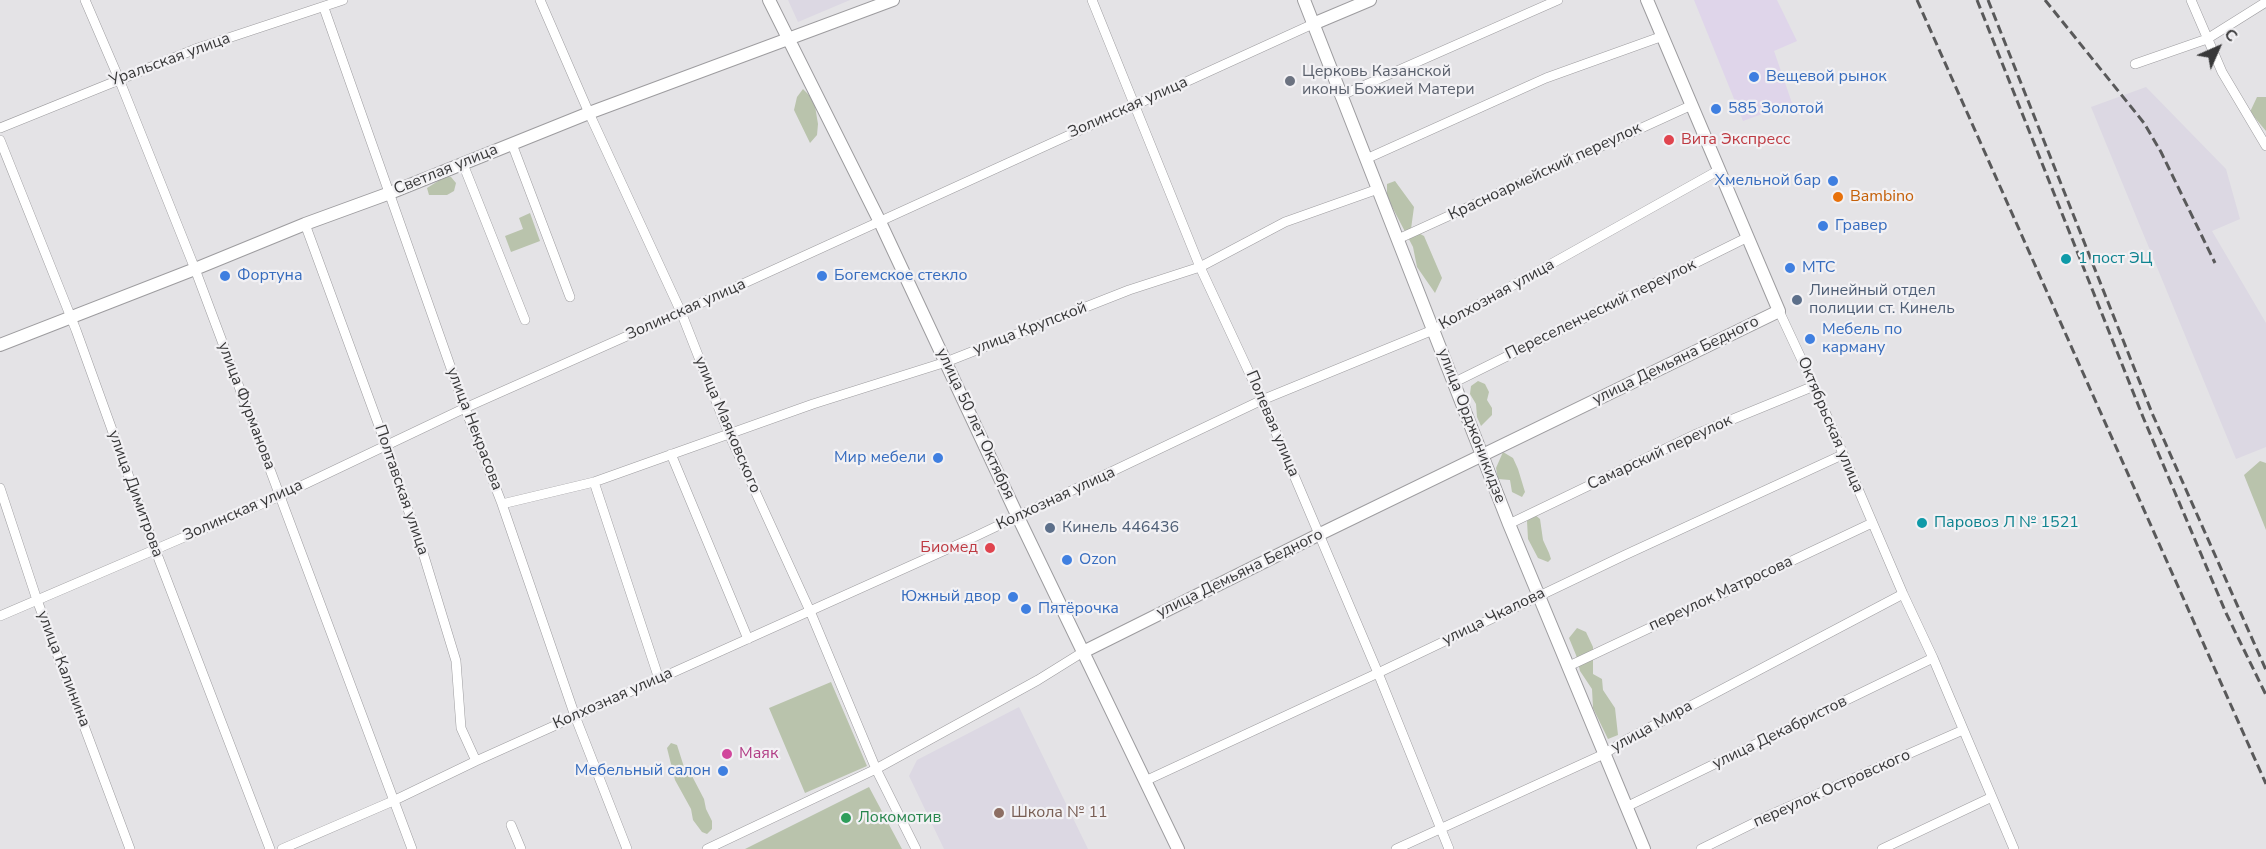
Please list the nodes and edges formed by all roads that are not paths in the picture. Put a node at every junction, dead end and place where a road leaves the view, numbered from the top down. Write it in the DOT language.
graph roads {
  1 [pos="85,0"];
  2 [pos="343,0"];
  3 [pos="540,0"];
  4 [pos="769,0"];
  5 [pos="893,0"];
  6 [pos="1092,0"];
  7 [pos="1304,0"];
  8 [pos="1370,0"];
  9 [pos="1558,0"];
  10 [pos="1647,0"];
  11 [pos="2191,0"];
  12 [pos="2266,2"];
  13 [pos="324,8"];
  14 [pos="1313,24"];
  15 [pos="1663,36"];
  16 [pos="790,38"];
  17 [pos="2207,39"];
  18 [pos="2135,64"];
  19 [pos="119,79"];
  20 [pos="1340,96"];
  21 [pos="1135,105"];
  22 [pos="1692,105"];
  23 [pos="589,113"];
  24 [pos="0,128"];
  25 [pos="0,140"];
  26 [pos="512,144"];
  27 [pos="2266,146"];
  28 [pos="1366,159"];
  29 [pos="462,164"];
  30 [pos="1719,170"];
  31 [pos="1378,189"];
  32 [pos="390,193"];
  33 [pos="880,222"];
  34 [pos="304,224"];
  35 [pos="1748,237"];
  36 [pos="1398,239"];
  37 [pos="1200,267"];
  38 [pos="195,269"];
  39 [pos="570,297"];
  40 [pos="1779,311"];
  41 [pos="681,312"];
  42 [pos="69,317"];
  43 [pos="525,320"];
  44 [pos="1433,330"];
  45 [pos="0,345"];
  46 [pos="946,362"];
  47 [pos="1455,382"];
  48 [pos="1814,386"];
  49 [pos="1262,400"];
  50 [pos="465,408"];
  51 [pos="729,434"];
  52 [pos="386,445"];
  53 [pos="671,454"];
  54 [pos="1842,455"];
  55 [pos="1482,456"];
  56 [pos="594,482"];
  57 [pos="0,488"];
  58 [pos="280,496"];
  59 [pos="502,504"];
  60 [pos="1018,517"];
  61 [pos="1872,523"];
  62 [pos="1509,524"];
  63 [pos="1318,535"];
  64 [pos="155,549"];
  65 [pos="1903,594"];
  66 [pos="1539,595"];
  67 [pos="37,600"];
  68 [pos="810,611"];
  69 [pos="0,616"];
  70 [pos="748,639"];
  71 [pos="1083,652"];
  72 [pos="1933,658"];
  73 [pos="1569,666"];
  74 [pos="1378,673"];
  75 [pos="659,679"];
  76 [pos="574,716"];
  77 [pos="1964,730"];
  78 [pos="1604,754"];
  79 [pos="476,761"];
  80 [pos="876,769"];
  81 [pos="1145,781"];
  82 [pos="1992,797"];
  83 [pos="393,801"];
  84 [pos="1626,807"];
  85 [pos="511,825"];
  86 [pos="1442,829"];
  87 [pos="130,849"];
  88 [pos="270,849"];
  89 [pos="282,849"];
  90 [pos="412,849"];
  91 [pos="521,849"];
  92 [pos="627,849"];
  93 [pos="706,849"];
  94 [pos="916,849"];
  95 [pos="1178,849"];
  96 [pos="1396,849"];
  97 [pos="1449,849"];
  98 [pos="1644,849"];
  99 [pos="1701,849"];
  100 [pos="1882,849"];
  101 [pos="2014,849"];
  1 -- 19 [label="street, улица Фурманова"];
  2 -- 13 [label="street, Уральская улица"];
  3 -- 23 [label="street, улица Маяковского"];
  4 -- 16 [label="main road, улица 50 лет Октября"];
  5 -- 16 [label="main road, Светлая улица"];
  6 -- 21 [label="street, Полевая улица"];
  7 -- 14 [label="main road, улица Орджоникидзе"];
  8 -- 14 [label="main road, Золинская улица"];
  9 -- 20 [label="street"];
  10 -- 15 [label="main road, Октябрьская улица"];
  11 -- 17 [label="street"];
  12 -- 17 [label="street"];
  13 -- 19 [label="street, Уральская улица"];
  13 -- 32 [label="street, улица Некрасова"];
  14 -- 20 [label="main road, улица Орджоникидзе"];
  14 -- 21 [label="street, Золинская улица"];
  15 -- 22 [label="main road, Октябрьская улица"];
  15 -- 28 [label="street"];
  16 -- 23 [label="main road, Светлая улица"];
  16 -- 33 [label="main road, улица 50 лет Октября"];
  17 -- 18 [label="street"];
  17 -- 27 [label="street"];
  19 -- 24 [label="street, Уральская улица"];
  19 -- 38 [label="street, улица Фурманова"];
  20 -- 28 [label="main road, улица Орджоникидзе"];
  21 -- 33 [label="street, Золинская улица"];
  21 -- 37 [label="street, Полевая улица"];
  22 -- 30 [label="main road, Октябрьская улица"];
  22 -- 36 [label="street, Красноармейский переулок"];
  23 -- 26 [label="main road, Светлая улица"];
  23 -- 41 [label="street, улица Маяковского"];
  25 -- 42 [label="street, улица Димитрова"];
  26 -- 29 [label="main road, Светлая улица"];
  26 -- 39 [label="street"];
  28 -- 31 [label="main road, улица Орджоникидзе"];
  29 -- 32 [label="main road, Светлая улица"];
  29 -- 43 [label="street"];
  30 -- 35 [label="main road, Октябрьская улица"];
  30 -- 44 [label="street, Колхозная улица"];
  31 -- 36 [label="main road, улица Орджоникидзе"];
  31 -- 37 [label="street, улица Крупской"];
  32 -- 34 [label="main road, Светлая улица"];
  32 -- 50 [label="street, улица Некрасова"];
  33 -- 41 [label="street, Золинская улица"];
  33 -- 46 [label="main road, улица 50 лет Октября"];
  34 -- 38 [label="main road, Светлая улица"];
  34 -- 52 [label="street, Полтавская улица"];
  35 -- 40 [label="main road, Октябрьская улица"];
  35 -- 47 [label="street, Переселенческий переулок"];
  36 -- 44 [label="main road, улица Орджоникидзе"];
  37 -- 46 [label="street, улица Крупской"];
  37 -- 49 [label="street, Полевая улица"];
  38 -- 42 [label="main road, Светлая улица"];
  38 -- 58 [label="street, улица Фурманова"];
  40 -- 48 [label="street, Октябрьская улица"];
  40 -- 55 [label="main road, улица Демьяна Бедного"];
  41 -- 50 [label="street, Золинская улица"];
  41 -- 51 [label="street, улица Маяковского"];
  42 -- 45 [label="main road, Светлая улица"];
  42 -- 64 [label="street, улица Димитрова"];
  44 -- 47 [label="main road, улица Орджоникидзе"];
  44 -- 49 [label="street, Колхозная улица"];
  46 -- 51 [label="street, улица Крупской"];
  46 -- 60 [label="main road, улица 50 лет Октября"];
  47 -- 55 [label="main road, улица Орджоникидзе"];
  48 -- 54 [label="street, Октябрьская улица"];
  48 -- 62 [label="street, Самарский переулок"];
  49 -- 60 [label="street, Колхозная улица"];
  49 -- 63 [label="street, Полевая улица"];
  50 -- 52 [label="street, Золинская улица"];
  50 -- 59 [label="street, улица Некрасова"];
  51 -- 53 [label="street, улица Крупской"];
  51 -- 68 [label="street, улица Маяковского"];
  52 -- 58 [label="street, Золинская улица"];
  52 -- 79 [label="street, Полтавская улица"];
  53 -- 56 [label="street, улица Крупской"];
  53 -- 70 [label="street"];
  54 -- 61 [label="street, Октябрьская улица"];
  54 -- 66 [label="street, улица Чкалова"];
  55 -- 62 [label="main road, улица Орджоникидзе"];
  55 -- 63 [label="main road, улица Демьяна Бедного"];
  56 -- 59 [label="street, улица Крупской"];
  56 -- 75 [label="street"];
  57 -- 67 [label="street, улица Калинина"];
  58 -- 64 [label="street, Золинская улица"];
  58 -- 83 [label="street, улица Фурманова"];
  59 -- 76 [label="street, улица Некрасова"];
  60 -- 68 [label="street, Колхозная улица"];
  60 -- 71 [label="main road, улица 50 лет Октября"];
  61 -- 65 [label="street, Октябрьская улица"];
  61 -- 73 [label="street, переулок Матросова"];
  62 -- 66 [label="main road, улица Орджоникидзе"];
  63 -- 71 [label="main road, улица Демьяна Бедного"];
  63 -- 74 [label="street, Полевая улица"];
  64 -- 67 [label="street, Золинская улица"];
  64 -- 88 [label="street, улица Димитрова"];
  65 -- 72 [label="street, Октябрьская улица"];
  65 -- 78 [label="street, улица Мира"];
  66 -- 73 [label="main road, улица Орджоникидзе"];
  66 -- 74 [label="street, улица Чкалова"];
  67 -- 69 [label="street, Золинская улица"];
  67 -- 87 [label="street, улица Калинина"];
  68 -- 70 [label="street, Колхозная улица"];
  68 -- 80 [label="street, улица Маяковского"];
  70 -- 75 [label="street, Колхозная улица"];
  71 -- 80 [label="street, улица Демьяна Бедного"];
  71 -- 81 [label="main road, улица 50 лет Октября"];
  72 -- 77 [label="street, Октябрьская улица"];
  72 -- 84 [label="street, улица Декабристов"];
  73 -- 78 [label="main road, улица Орджоникидзе"];
  74 -- 81 [label="street, улица Чкалова"];
  74 -- 86 [label="street, Полевая улица"];
  75 -- 76 [label="street, Колхозная улица"];
  76 -- 79 [label="street, Колхозная улица"];
  76 -- 92 [label="street, улица Некрасова"];
  77 -- 82 [label="street, Октябрьская улица"];
  77 -- 99 [label="street, переулок Островского"];
  78 -- 84 [label="main road, улица Орджоникидзе"];
  78 -- 86 [label="street, улица Мира"];
  79 -- 83 [label="street, Колхозная улица"];
  80 -- 93 [label="street, улица Демьяна Бедного"];
  80 -- 94 [label="street, улица Маяковского"];
  81 -- 95 [label="main road, улица 50 лет Октября"];
  82 -- 100 [label="street"];
  82 -- 101 [label="street, Октябрьская улица"];
  83 -- 89 [label="street, Колхозная улица"];
  83 -- 90 [label="street, улица Фурманова"];
  84 -- 98 [label="main road, улица Орджоникидзе"];
  85 -- 91 [label="street"];
  86 -- 96 [label="street, улица Мира"];
  86 -- 97 [label="street, Полевая улица"];
}
